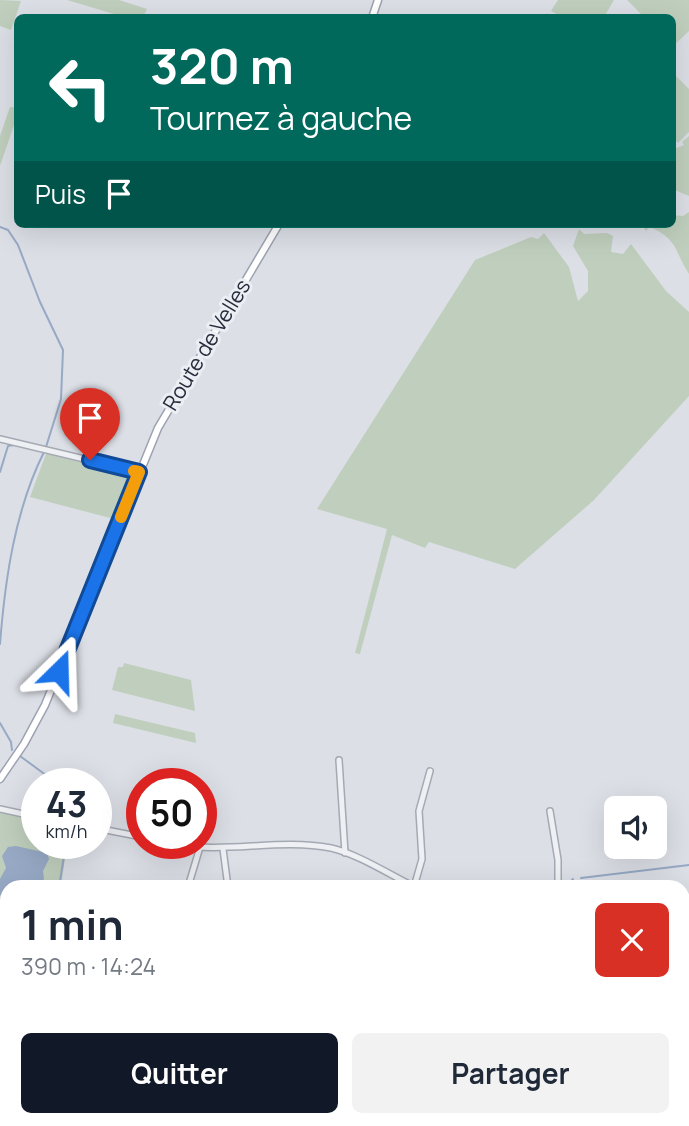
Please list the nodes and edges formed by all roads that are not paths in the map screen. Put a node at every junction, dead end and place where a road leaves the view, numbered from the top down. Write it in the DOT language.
graph roads {
  1 [pos="277,228"];
  2 [pos="0,439"];
  3 [pos="139,470"];
  4 [pos="339,760"];
  5 [pos="430,771"];
  6 [pos="0,779"];
  7 [pos="0,807"];
  8 [pos="550,811"];
  9 [pos="21,813"];
  10 [pos="217,848"];
  11 [pos="223,849"];
  12 [pos="345,853"];
  13 [pos="197,859"];
  14 [pos="190,880"];
  15 [pos="228,880"];
  16 [pos="401,880"];
  17 [pos="417,880"];
  18 [pos="558,880"];
  1 -- 3 [label="main road, Route de Velles"];
  2 -- 3 [label="street"];
  3 -- 6 [label="main road, Route de Velles"];
  4 -- 12 [label="street"];
  5 -- 17 [label="street"];
  7 -- 9 [label="street"];
  8 -- 18 [label="street"];
  10 -- 11 [label="street"];
  11 -- 12 [label="street"];
  11 -- 15 [label="street"];
  12 -- 16 [label="street"];
  13 -- 14 [label="street"];
}
